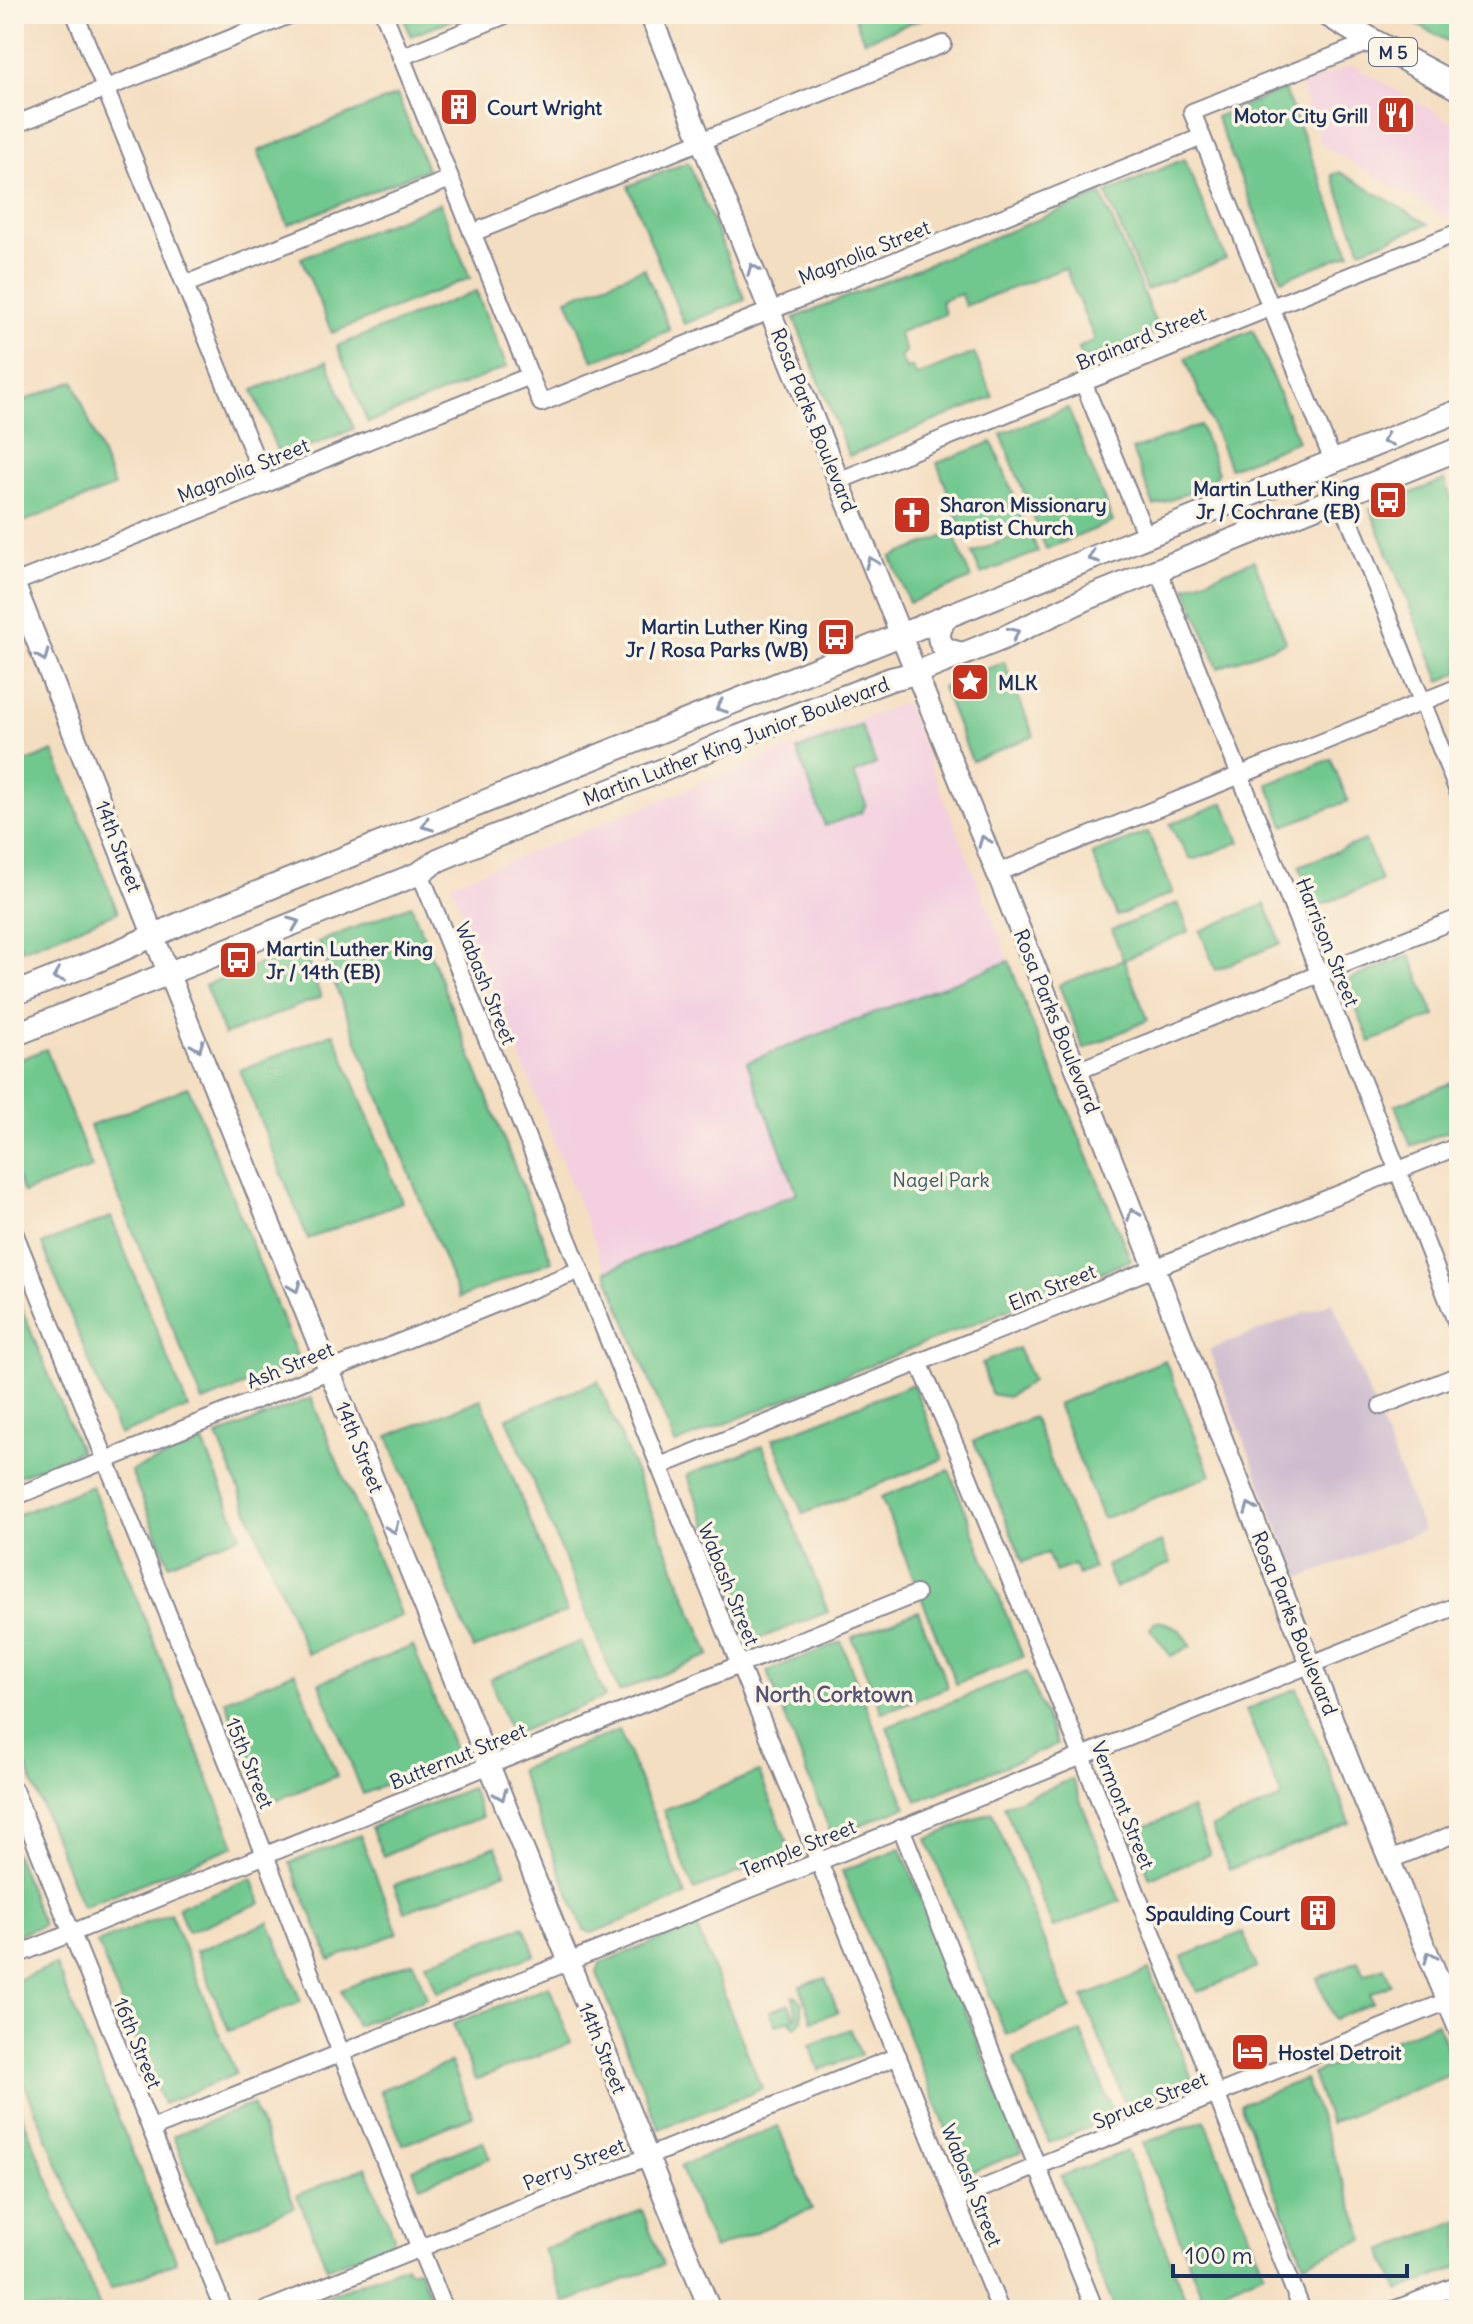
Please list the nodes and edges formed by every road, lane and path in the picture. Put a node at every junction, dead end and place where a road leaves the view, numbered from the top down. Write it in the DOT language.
graph roads {
  1 [pos="75,14"];
  2 [pos="292,14"];
  3 [pos="384,14"];
  4 [pos="508,14"];
  5 [pos="650,14"];
  6 [pos="1328,14"];
  7 [pos="1347,20"];
  8 [pos="1372,41"];
  9 [pos="943,44"];
  10 [pos="401,57"];
  11 [pos="1459,88"];
  12 [pos="105,89"];
  13 [pos="14,125"];
  14 [pos="1202,137"];
  15 [pos="701,142"];
  16 [pos="450,179"];
  17 [pos="1459,232"];
  18 [pos="472,233"];
  19 [pos="186,284"];
  20 [pos="1271,307"];
  21 [pos="770,311"];
  22 [pos="530,376"];
  23 [pos="1083,382"];
  24 [pos="1459,411"];
  25 [pos="1459,449"];
  26 [pos="1333,461"];
  27 [pos="838,481"];
  28 [pos="266,484"];
  29 [pos="1263,489"];
  30 [pos="1340,496"];
  31 [pos="1207,511"];
  32 [pos="1286,518"];
  33 [pos="1146,536"];
  34 [pos="1216,547"];
  35 [pos="1158,570"];
  36 [pos="14,583"];
  37 [pos="946,616"];
  38 [pos="901,635"];
  39 [pos="964,654"];
  40 [pos="916,673"];
  41 [pos="1459,687"];
  42 [pos="1422,702"];
  43 [pos="1240,775"];
  44 [pos="544,778"];
  45 [pos="1459,794"];
  46 [pos="476,805"];
  47 [pos="556,812"];
  48 [pos="488,839"];
  49 [pos="420,873"];
  50 [pos="997,873"];
  51 [pos="1459,918"];
  52 [pos="154,936"];
  53 [pos="94,962"];
  54 [pos="169,973"];
  55 [pos="1319,974"];
  56 [pos="14,994"];
  57 [pos="112,996"];
  58 [pos="14,1035"];
  59 [pos="1077,1071"];
  60 [pos="1459,1146"];
  61 [pos="1398,1171"];
  62 [pos="14,1232"];
  63 [pos="1154,1268"];
  64 [pos="580,1270"];
  65 [pos="1459,1329"];
  66 [pos="919,1362"];
  67 [pos="329,1371"];
  68 [pos="1459,1375"];
  69 [pos="1381,1406"];
  70 [pos="106,1461"];
  71 [pos="660,1466"];
  72 [pos="14,1497"];
  73 [pos="916,1594"];
  74 [pos="1459,1605"];
  75 [pos="740,1664"];
  76 [pos="1312,1664"];
  77 [pos="1082,1756"];
  78 [pos="489,1765"];
  79 [pos="14,1790"];
  80 [pos="901,1828"];
  81 [pos="1459,1832"];
  82 [pos="265,1855"];
  83 [pos="1390,1860"];
  84 [pos="819,1861"];
  85 [pos="71,1932"];
  86 [pos="14,1956"];
  87 [pos="568,1962"];
  88 [pos="1448,2001"];
  89 [pos="1459,2029"];
  90 [pos="341,2053"];
  91 [pos="898,2056"];
  92 [pos="1217,2094"];
  93 [pos="151,2129"];
  94 [pos="647,2157"];
  95 [pos="1038,2166"];
  96 [pos="956,2199"];
  97 [pos="420,2248"];
  98 [pos="1459,2285"];
  99 [pos="224,2310"];
  100 [pos="266,2310"];
  101 [pos="445,2310"];
  102 [pos="710,2310"];
  103 [pos="1000,2310"];
  104 [pos="1095,2310"];
  105 [pos="1302,2310"];
  106 [pos="1393,2310"];
  1 -- 12 [label="street"];
  2 -- 12 [label="street"];
  3 -- 10 [label="street"];
  4 -- 10 [label="street"];
  5 -- 15 [label="street, Rosa Parks Boulevard"];
  6 -- 7 [label="main road, M 5"];
  7 -- 8 [label="main road, M 5"];
  8 -- 11 [label="main road, M 5"];
  8 -- 14 [label="street"];
  9 -- 15 [label="street"];
  10 -- 16 [label="street"];
  12 -- 13 [label="street"];
  12 -- 19 [label="street"];
  14 -- 20 [label="street"];
  14 -- 21 [label="street, Magnolia Street"];
  15 -- 18 [label="street"];
  21 -- 15 [label="street, Rosa Parks Boulevard, one-way"];
  16 -- 18 [label="street"];
  16 -- 19 [label="street"];
  17 -- 20 [label="street, Brainard Street"];
  18 -- 22 [label="street"];
  19 -- 28 [label="street"];
  20 -- 23 [label="street, Brainard Street"];
  20 -- 26 [label="street"];
  21 -- 22 [label="street, Magnolia Street"];
  21 -- 27 [label="street, Rosa Parks Boulevard"];
  22 -- 28 [label="street, Magnolia Street"];
  23 -- 27 [label="street, Brainard Street"];
  23 -- 33 [label="street"];
  24 -- 26 [label="main road, Martin Luther King Junior Boulevard, one-way"];
  25 -- 30 [label="main road, Martin Luther King Junior Boulevard"];
  26 -- 29 [label="main road, Martin Luther King Junior Boulevard"];
  38 -- 27 [label="street, Rosa Parks Boulevard, one-way"];
  28 -- 36 [label="street, Magnolia Street"];
  29 -- 31 [label="main road, Martin Luther King Junior Boulevard"];
  29 -- 32 [label="main road"];
  30 -- 32 [label="main road, Martin Luther King Junior Boulevard"];
  30 -- 42 [label="street"];
  31 -- 33 [label="main road, Martin Luther King Junior Boulevard"];
  31 -- 34 [label="main road"];
  32 -- 34 [label="main road, Martin Luther King Junior Boulevard"];
  33 -- 37 [label="main road, Martin Luther King Junior Boulevard, one-way"];
  34 -- 35 [label="main road, Martin Luther King Junior Boulevard"];
  39 -- 35 [label="main road, Martin Luther King Junior Boulevard, one-way"];
  35 -- 43 [label="street, Harrison Street"];
  36 -- 52 [label="street, 14th Street, one-way"];
  37 -- 38 [label="main road, Martin Luther King Junior Boulevard"];
  37 -- 39 [label="main road"];
  38 -- 40 [label="street, Rosa Parks Boulevard"];
  38 -- 44 [label="main road, Martin Luther King Junior Boulevard, one-way"];
  39 -- 40 [label="main road, Martin Luther King Junior Boulevard"];
  40 -- 47 [label="main road, Martin Luther King Junior Boulevard"];
  50 -- 40 [label="street, Rosa Parks Boulevard, one-way"];
  41 -- 42 [label="street"];
  42 -- 43 [label="street"];
  42 -- 45 [label="street"];
  43 -- 50 [label="street"];
  43 -- 55 [label="street, Harrison Street"];
  44 -- 46 [label="main road, Martin Luther King Junior Boulevard"];
  44 -- 47 [label="main road"];
  46 -- 48 [label="main road"];
  46 -- 52 [label="main road, Martin Luther King Junior Boulevard, one-way"];
  47 -- 48 [label="main road, Martin Luther King Junior Boulevard"];
  48 -- 49 [label="main road, Martin Luther King Junior Boulevard"];
  54 -- 49 [label="main road, Martin Luther King Junior Boulevard, one-way"];
  49 -- 64 [label="street, Wabash Street"];
  50 -- 59 [label="street, Rosa Parks Boulevard"];
  51 -- 55 [label="street"];
  52 -- 53 [label="main road, Martin Luther King Junior Boulevard"];
  52 -- 54 [label="street, 14th Street"];
  53 -- 56 [label="main road, Martin Luther King Junior Boulevard, one-way"];
  53 -- 57 [label="main road"];
  54 -- 57 [label="main road, Martin Luther King Junior Boulevard"];
  54 -- 67 [label="street, 14th Street, one-way"];
  55 -- 59 [label="street"];
  55 -- 61 [label="street, Harrison Street"];
  57 -- 58 [label="main road, Martin Luther King Junior Boulevard"];
  63 -- 59 [label="street, Rosa Parks Boulevard, one-way"];
  60 -- 61 [label="street, Elm Street"];
  61 -- 63 [label="street, Elm Street"];
  61 -- 65 [label="street, Harrison Street"];
  62 -- 70 [label="street, 15th Street"];
  63 -- 66 [label="street, Elm Street"];
  76 -- 63 [label="street, Rosa Parks Boulevard, one-way"];
  64 -- 67 [label="street, Ash Street"];
  64 -- 71 [label="street, Wabash Street"];
  66 -- 71 [label="street, Elm Street"];
  66 -- 77 [label="street, Vermont Street"];
  67 -- 70 [label="street, Ash Street"];
  67 -- 78 [label="street, 14th Street, one-way"];
  68 -- 69 [label="street"];
  70 -- 72 [label="street, Ash Street"];
  70 -- 82 [label="street, 15th Street"];
  71 -- 75 [label="street, Wabash Street"];
  73 -- 75 [label="street, Butternut Street"];
  74 -- 76 [label="street, Temple Street"];
  75 -- 78 [label="street, Butternut Street"];
  75 -- 84 [label="street, Wabash Street"];
  76 -- 77 [label="street, Temple Street"];
  76 -- 83 [label="street, Rosa Parks Boulevard"];
  77 -- 80 [label="street, Temple Street"];
  77 -- 92 [label="street, Vermont Street"];
  78 -- 82 [label="street, Butternut Street"];
  78 -- 87 [label="street, 14th Street, one-way"];
  79 -- 85 [label="street, 16th Street"];
  80 -- 84 [label="street, Temple Street"];
  80 -- 95 [label="street"];
  81 -- 83 [label="street"];
  82 -- 85 [label="street, Butternut Street"];
  82 -- 90 [label="street, 15th Street"];
  88 -- 83 [label="street, Rosa Parks Boulevard, one-way"];
  84 -- 87 [label="street, Temple Street"];
  84 -- 91 [label="street, Wabash Street"];
  85 -- 86 [label="street, Butternut Street"];
  85 -- 93 [label="street, 16th Street"];
  87 -- 90 [label="street, Temple Street"];
  87 -- 94 [label="street, 14th Street"];
  88 -- 89 [label="street, Rosa Parks Boulevard"];
  88 -- 92 [label="street, Spruce Street"];
  90 -- 93 [label="street, Temple Street"];
  90 -- 97 [label="street, 15th Street"];
  91 -- 94 [label="street, Perry Street"];
  91 -- 96 [label="street, Wabash Street"];
  92 -- 95 [label="street, Spruce Street"];
  92 -- 105 [label="street, Vermont Street"];
  93 -- 99 [label="street, 16th Street"];
  94 -- 97 [label="street, Perry Street"];
  94 -- 102 [label="street, 14th Street"];
  95 -- 96 [label="street, Spruce Street"];
  95 -- 104 [label="street"];
  96 -- 103 [label="street, Wabash Street"];
  97 -- 100 [label="street, Perry Street"];
  97 -- 101 [label="street, 15th Street"];
  98 -- 106 [label="street"];
}
